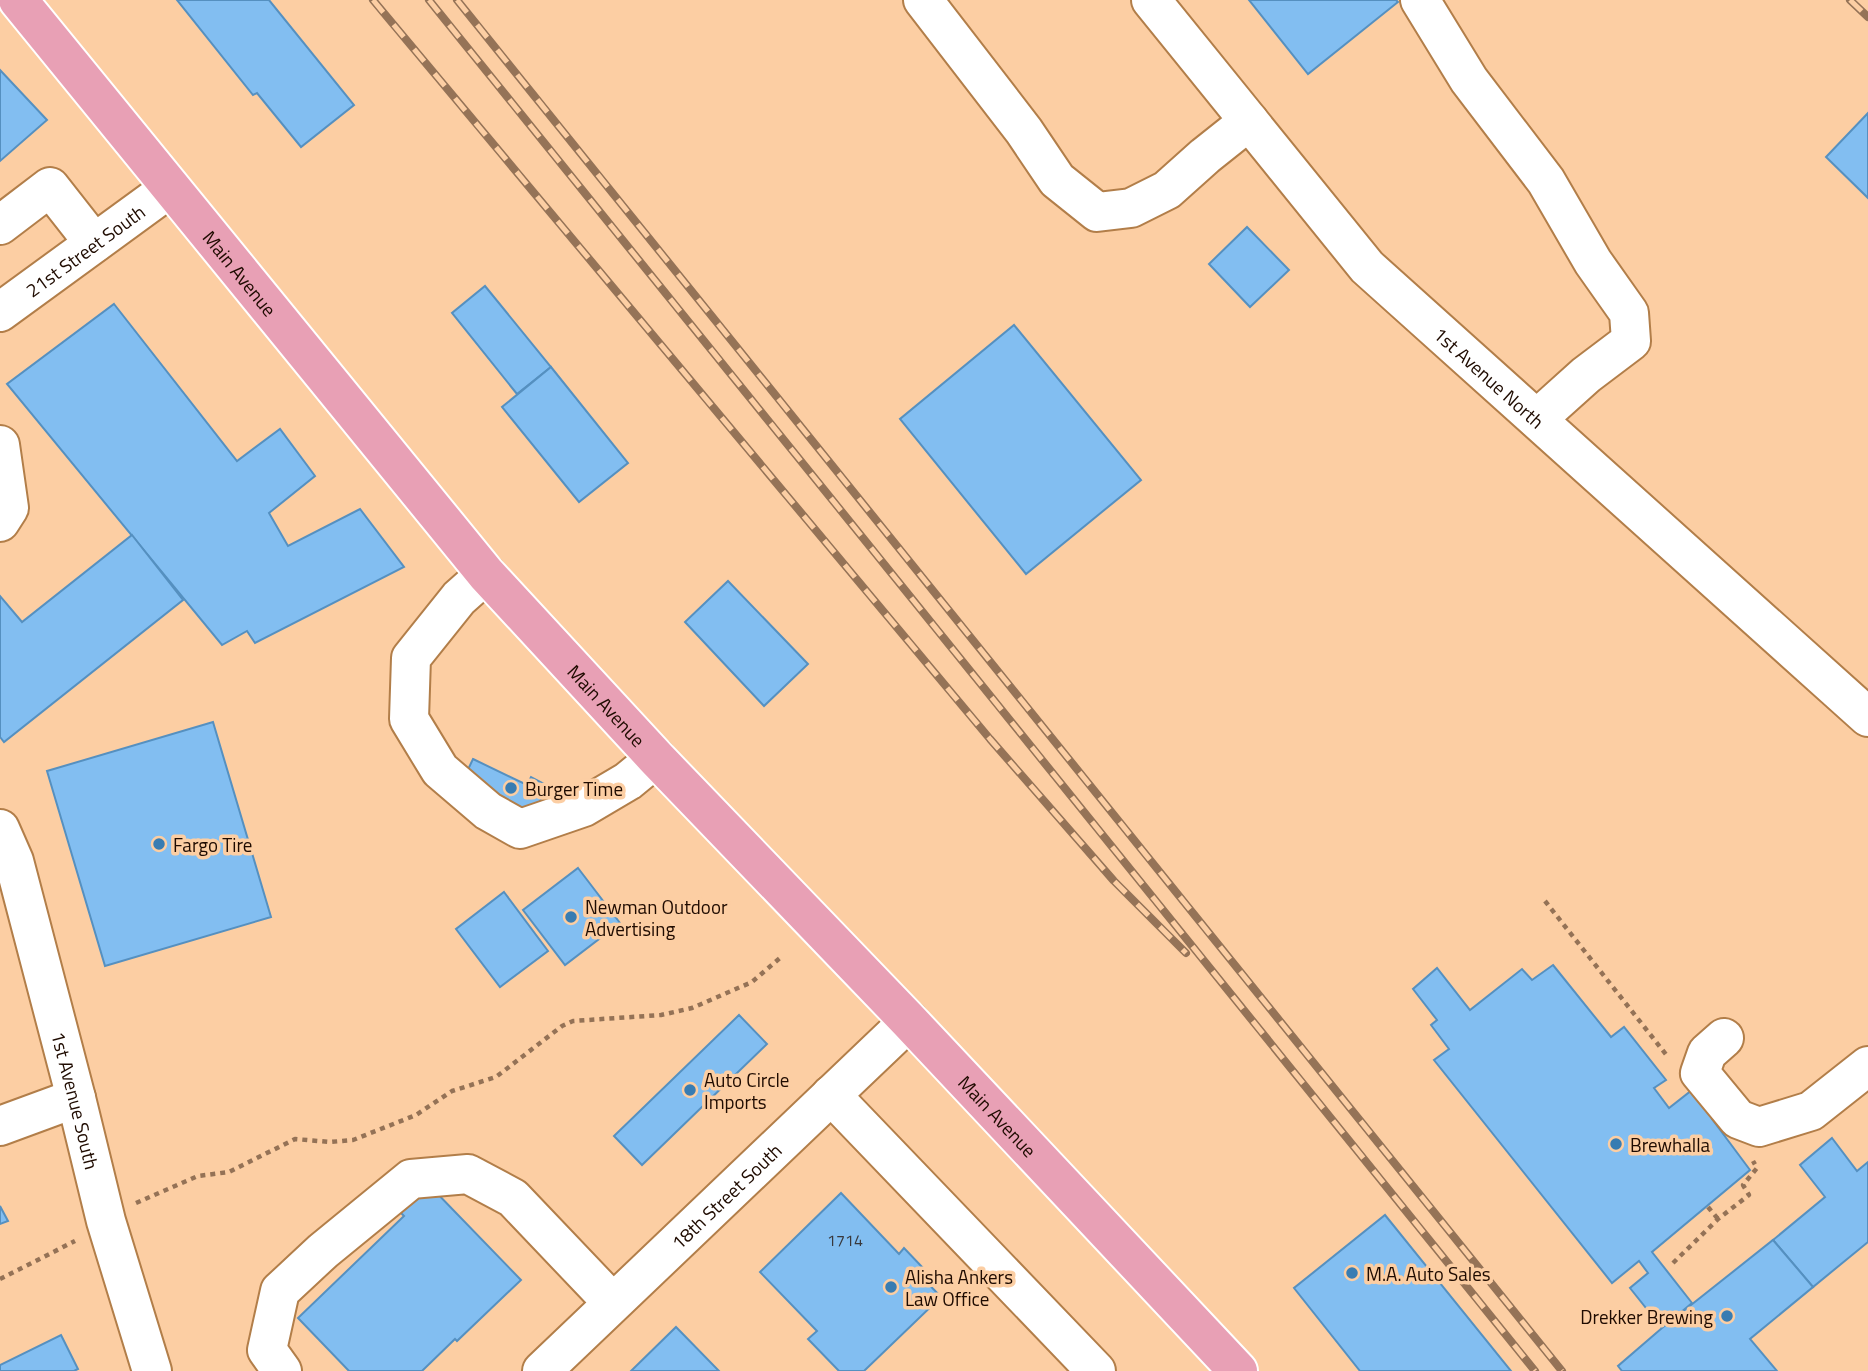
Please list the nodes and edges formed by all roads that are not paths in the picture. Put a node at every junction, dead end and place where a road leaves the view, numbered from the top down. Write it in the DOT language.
graph roads {
  1 [pos="18,0"];
  2 [pos="923,0"];
  3 [pos="1150,0"];
  4 [pos="1420,0"];
  5 [pos="1249,121"];
  6 [pos="170,188"];
  7 [pos="0,225"];
  8 [pos="94,243"];
  9 [pos="0,312"];
  10 [pos="1537,419"];
  11 [pos="0,445"];
  12 [pos="0,522"];
  13 [pos="486,574"];
  14 [pos="1868,717"];
  15 [pos="656,758"];
  16 [pos="0,830"];
  17 [pos="909,1021"];
  18 [pos="1714,1048"];
  19 [pos="1868,1066"];
  20 [pos="831,1095"];
  21 [pos="76,1098"];
  22 [pos="0,1126"];
  23 [pos="612,1303"];
  24 [pos="1224,1366"];
  25 [pos="152,1371"];
  26 [pos="282,1371"];
  27 [pos="542,1371"];
  28 [pos="1096,1371"];
  1 -- 6 [label="main road, Main Avenue"];
  2 -- 5 [label="street"];
  3 -- 5 [label="street, 1st Avenue North"];
  4 -- 10 [label="street"];
  5 -- 10 [label="street, 1st Avenue North"];
  6 -- 8 [label="street, 21st Street South"];
  6 -- 13 [label="main road, Main Avenue"];
  7 -- 8 [label="street"];
  8 -- 9 [label="street, 21st Street South"];
  10 -- 14 [label="street, 1st Avenue North"];
  11 -- 12 [label="street"];
  13 -- 15 [label="main road, Main Avenue"];
  13 -- 15 [label="street"];
  15 -- 17 [label="main road, Main Avenue"];
  16 -- 21 [label="street, 1st Avenue South"];
  17 -- 20 [label="street, 18th Street South"];
  17 -- 24 [label="main road, Main Avenue"];
  18 -- 19 [label="street"];
  20 -- 23 [label="street, 18th Street South"];
  20 -- 28 [label="street"];
  21 -- 22 [label="street"];
  21 -- 25 [label="street, 1st Avenue South"];
  23 -- 26 [label="street"];
  23 -- 27 [label="street, 18th Street South"];
}
